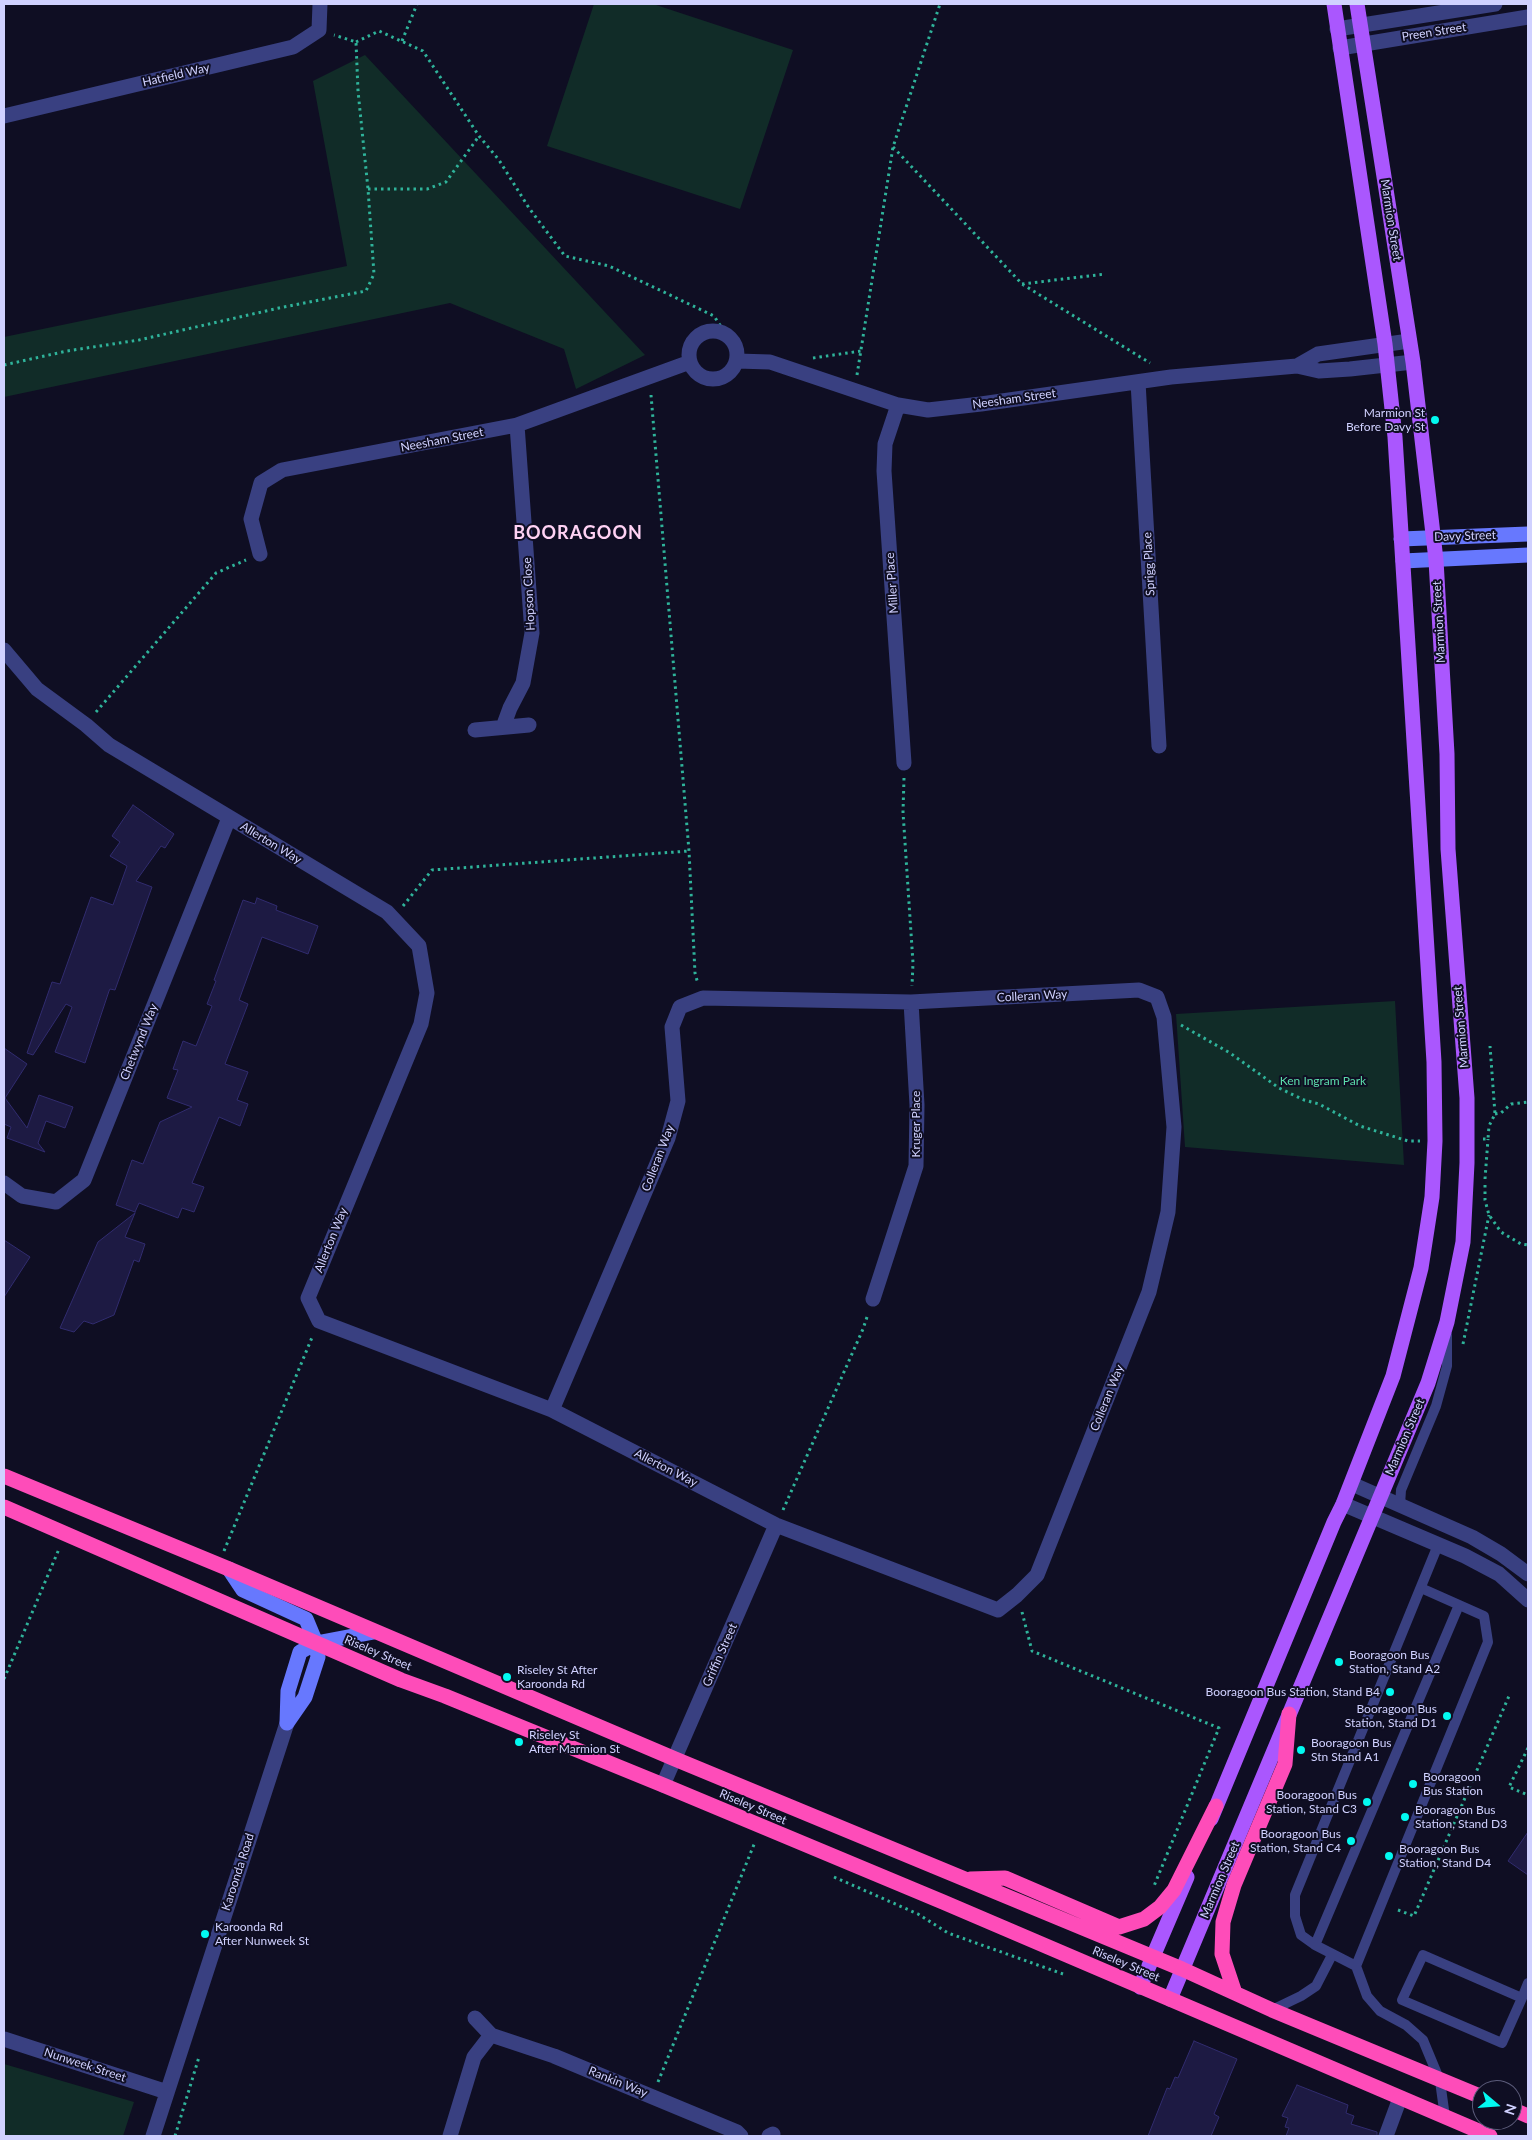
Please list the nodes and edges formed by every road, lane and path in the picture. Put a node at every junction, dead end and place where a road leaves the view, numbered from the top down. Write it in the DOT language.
graph roads {
  1 [pos="320,4"];
  2 [pos="417,4"];
  3 [pos="940,4"];
  4 [pos="1334,4"];
  5 [pos="1357,4"];
  6 [pos="1495,4"];
  7 [pos="1528,17"];
  8 [pos="1360,25"];
  9 [pos="1337,29"];
  10 [pos="319,30"];
  11 [pos="402,41"];
  12 [pos="356,42"];
  13 [pos="1363,44"];
  14 [pos="1340,48"];
  15 [pos="4,116"];
  16 [pos="479,136"];
  17 [pos="893,147"];
  18 [pos="368,189"];
  19 [pos="1105,274"];
  20 [pos="1022,284"];
  21 [pos="725,334"];
  22 [pos="1409,341"];
  23 [pos="1385,344"];
  24 [pos="861,351"];
  25 [pos="736,360"];
  26 [pos="690,362"];
  27 [pos="1412,362"];
  28 [pos="4,365"];
  29 [pos="1388,365"];
  30 [pos="1297,366"];
  31 [pos="799,372"];
  32 [pos="650,376"];
  33 [pos="1171,377"];
  34 [pos="1138,382"];
  35 [pos="854,391"];
  36 [pos="898,405"];
  37 [pos="517,425"];
  38 [pos="1528,534"];
  39 [pos="1434,537"];
  40 [pos="1401,539"];
  41 [pos="260,554"];
  42 [pos="1528,555"];
  43 [pos="1436,560"];
  44 [pos="1403,561"];
  45 [pos="4,650"];
  46 [pos="86,724"];
  47 [pos="529,725"];
  48 [pos="503,728"];
  49 [pos="475,730"];
  50 [pos="1159,746"];
  51 [pos="904,763"];
  52 [pos="229,818"];
  53 [pos="689,851"];
  54 [pos="392,918"];
  55 [pos="703,998"];
  56 [pos="911,1002"];
  57 [pos="1164,1017"];
  58 [pos="1528,1102"];
  59 [pos="1495,1114"];
  60 [pos="1488,1139"];
  61 [pos="1408,1140"];
  62 [pos="4,1183"];
  63 [pos="1528,1245"];
  64 [pos="873,1299"];
  65 [pos="319,1320"];
  66 [pos="1447,1322"];
  67 [pos="552,1410"];
  68 [pos="4,1476"];
  69 [pos="1352,1484"];
  70 [pos="1380,1496"];
  71 [pos="1344,1504"];
  72 [pos="1400,1505"];
  73 [pos="4,1507"];
  74 [pos="1371,1516"];
  75 [pos="776,1525"];
  76 [pos="1438,1545"];
  77 [pos="225,1546"];
  78 [pos="66,1552"];
  79 [pos="229,1568"];
  80 [pos="1528,1574"];
  81 [pos="1421,1588"];
  82 [pos="1017,1595"];
  83 [pos="1528,1600"];
  84 [pos="1459,1605"];
  85 [pos="998,1610"];
  86 [pos="374,1632"];
  87 [pos="316,1643"];
  88 [pos="4,1679"];
  89 [pos="1509,1696"];
  90 [pos="1289,1714"];
  91 [pos="1528,1748"];
  92 [pos="675,1759"];
  93 [pos="663,1785"];
  94 [pos="1528,1795"];
  95 [pos="1216,1806"];
  96 [pos="755,1842"];
  97 [pos="828,1874"];
  98 [pos="964,1879"];
  99 [pos="1151,1890"];
  100 [pos="1398,1910"];
  101 [pos="1315,1945"];
  102 [pos="1332,1955"];
  103 [pos="1153,1957"];
  104 [pos="1356,1966"];
  105 [pos="1182,1969"];
  106 [pos="1068,1975"];
  107 [pos="1528,1983"];
  108 [pos="1140,1987"];
  109 [pos="1235,1993"];
  110 [pos="1522,1998"];
  111 [pos="1170,1999"];
  112 [pos="1272,2010"];
  113 [pos="475,2018"];
  114 [pos="491,2035"];
  115 [pos="4,2039"];
  116 [pos="1440,2080"];
  117 [pos="167,2092"];
  118 [pos="1472,2093"];
  119 [pos="652,2096"];
  120 [pos="1400,2098"];
  121 [pos="1445,2117"];
  122 [pos="153,2136"];
  123 [pos="450,2136"];
  124 [pos="741,2136"];
  125 [pos="1386,2136"];
  126 [pos="1490,2136"];
  1 -- 10 [label="street"];
  2 -- 11 [label="path"];
  3 -- 17 [label="path"];
  4 -- 9 [label="main road, Marmion Street"];
  5 -- 8 [label="main road, Marmion Street"];
  6 -- 8 [label="street, Preen Street"];
  7 -- 13 [label="street, Preen Street"];
  8 -- 9 [label="street, Preen Street"];
  8 -- 13 [label="main road, Marmion Street"];
  9 -- 14 [label="main road, Marmion Street"];
  10 -- 12 [label="path"];
  10 -- 15 [label="street, Hatfield Way"];
  11 -- 12 [label="path"];
  11 -- 16 [label="path"];
  12 -- 18 [label="path"];
  13 -- 14 [label="street, Preen Street"];
  13 -- 22 [label="main road, Marmion Street"];
  14 -- 23 [label="main road, Marmion Street"];
  16 -- 18 [label="path"];
  16 -- 21 [label="path"];
  17 -- 20 [label="path"];
  17 -- 24 [label="path"];
  18 -- 28 [label="path"];
  19 -- 20 [label="path"];
  20 -- 33 [label="path"];
  21 -- 25 [label="street"];
  21 -- 26 [label="street"];
  22 -- 23 [label="street, Neesham Street"];
  22 -- 27 [label="main road, Marmion Street"];
  23 -- 29 [label="main road, Marmion Street"];
  23 -- 30 [label="street, Neesham Street"];
  24 -- 31 [label="path"];
  24 -- 35 [label="path"];
  25 -- 26 [label="street"];
  25 -- 31 [label="street, Neesham Street"];
  26 -- 32 [label="street, Neesham Street"];
  27 -- 29 [label="street, Neesham Street"];
  27 -- 39 [label="main road, Marmion Street"];
  29 -- 30 [label="street, Neesham Street"];
  29 -- 40 [label="main road, Marmion Street"];
  30 -- 33 [label="street, Neesham Street"];
  31 -- 35 [label="street, Neesham Street"];
  32 -- 37 [label="street, Neesham Street"];
  32 -- 53 [label="path"];
  33 -- 34 [label="street, Neesham Street"];
  34 -- 36 [label="street, Neesham Street"];
  34 -- 50 [label="street, Sprigg Place"];
  35 -- 36 [label="street, Neesham Street"];
  36 -- 51 [label="street, Miller Place"];
  37 -- 41 [label="street, Neesham Street"];
  37 -- 48 [label="street, Hopson Close"];
  38 -- 39 [label="street, Davy Street"];
  39 -- 40 [label="street, Davy Street"];
  39 -- 43 [label="main road, Marmion Street"];
  40 -- 44 [label="main road, Marmion Street"];
  41 -- 46 [label="path"];
  42 -- 43 [label="street, Davy Street"];
  43 -- 44 [label="street, Davy Street"];
  43 -- 66 [label="main road, Marmion Street"];
  44 -- 69 [label="main road, Marmion Street"];
  45 -- 46 [label="street, Allerton Way"];
  46 -- 52 [label="street, Allerton Way"];
  47 -- 48 [label="street"];
  48 -- 49 [label="street"];
  51 -- 56 [label="path"];
  52 -- 54 [label="street, Allerton Way"];
  52 -- 62 [label="street, Chetwynd Way"];
  53 -- 54 [label="path"];
  53 -- 55 [label="path"];
  54 -- 65 [label="street, Allerton Way"];
  55 -- 56 [label="street, Colleran Way"];
  55 -- 67 [label="street, Colleran Way"];
  56 -- 57 [label="street, Colleran Way"];
  56 -- 64 [label="street, Kruger Place"];
  57 -- 61 [label="path"];
  57 -- 82 [label="street, Colleran Way"];
  58 -- 59 [label="path"];
  60 -- 63 [label="path"];
  64 -- 75 [label="path"];
  65 -- 67 [label="street, Allerton Way"];
  65 -- 77 [label="path"];
  66 -- 70 [label="main road, Marmion Street"];
  66 -- 72 [label="lane"];
  67 -- 75 [label="street, Allerton Way"];
  68 -- 79 [label="highway, Riseley Street"];
  69 -- 70 [label="street"];
  69 -- 71 [label="main road, Marmion Street"];
  70 -- 72 [label="street"];
  70 -- 74 [label="main road, Marmion Street"];
  71 -- 74 [label="street"];
  71 -- 95 [label="main road, Marmion Street"];
  72 -- 80 [label="street"];
  73 -- 87 [label="highway, Riseley Street"];
  74 -- 76 [label="street"];
  74 -- 90 [label="main road, Marmion Street"];
  75 -- 85 [label="street, Allerton Way"];
  75 -- 92 [label="street, Griffin Street"];
  76 -- 81 [label="lane"];
  76 -- 83 [label="street"];
  78 -- 88 [label="path"];
  79 -- 86 [label="highway, Riseley Street"];
  79 -- 87 [label="street"];
  81 -- 84 [label="lane"];
  81 -- 101 [label="lane"];
  82 -- 85 [label="street, Colleran Way"];
  82 -- 99 [label="path"];
  84 -- 101 [label="lane"];
  84 -- 104 [label="lane"];
  86 -- 87 [label="street, Karoonda Road"];
  86 -- 92 [label="highway, Riseley Street"];
  87 -- 93 [label="highway, Riseley Street"];
  87 -- 117 [label="street, Karoonda Road"];
  89 -- 100 [label="path"];
  90 -- 105 [label="main road, Marmion Street"];
  90 -- 109 [label="highway"];
  91 -- 94 [label="path"];
  92 -- 93 [label="street, Griffin Street"];
  92 -- 98 [label="highway, Riseley Street"];
  93 -- 108 [label="highway, Riseley Street"];
  95 -- 98 [label="highway"];
  95 -- 103 [label="main road, Marmion Street"];
  96 -- 119 [label="path"];
  97 -- 106 [label="path"];
  98 -- 103 [label="highway, Riseley Street"];
  101 -- 102 [label="lane"];
  102 -- 104 [label="lane"];
  102 -- 112 [label="lane"];
  103 -- 105 [label="highway, Riseley Street"];
  103 -- 108 [label="main road, Marmion Street"];
  104 -- 116 [label="lane"];
  105 -- 109 [label="highway, Riseley Street"];
  105 -- 111 [label="main road, Marmion Street"];
  107 -- 110 [label="lane"];
  108 -- 111 [label="highway, Riseley Street"];
  109 -- 112 [label="highway, Riseley Street"];
  110 -- 110 [label="lane"];
  111 -- 120 [label="highway, Riseley Street"];
  112 -- 116 [label="highway, Riseley Street"];
  113 -- 114 [label="street, Rankin Way"];
  114 -- 119 [label="street, Rankin Way"];
  114 -- 123 [label="street"];
  115 -- 117 [label="street, Nunweek Street"];
  116 -- 118 [label="highway, Riseley Street"];
  116 -- 121 [label="lane"];
  117 -- 122 [label="street, Karoonda Road"];
  119 -- 124 [label="street, Rankin Way"];
  120 -- 121 [label="highway, Riseley Street"];
  120 -- 125 [label="street"];
  121 -- 126 [label="highway, Riseley Street"];
}
